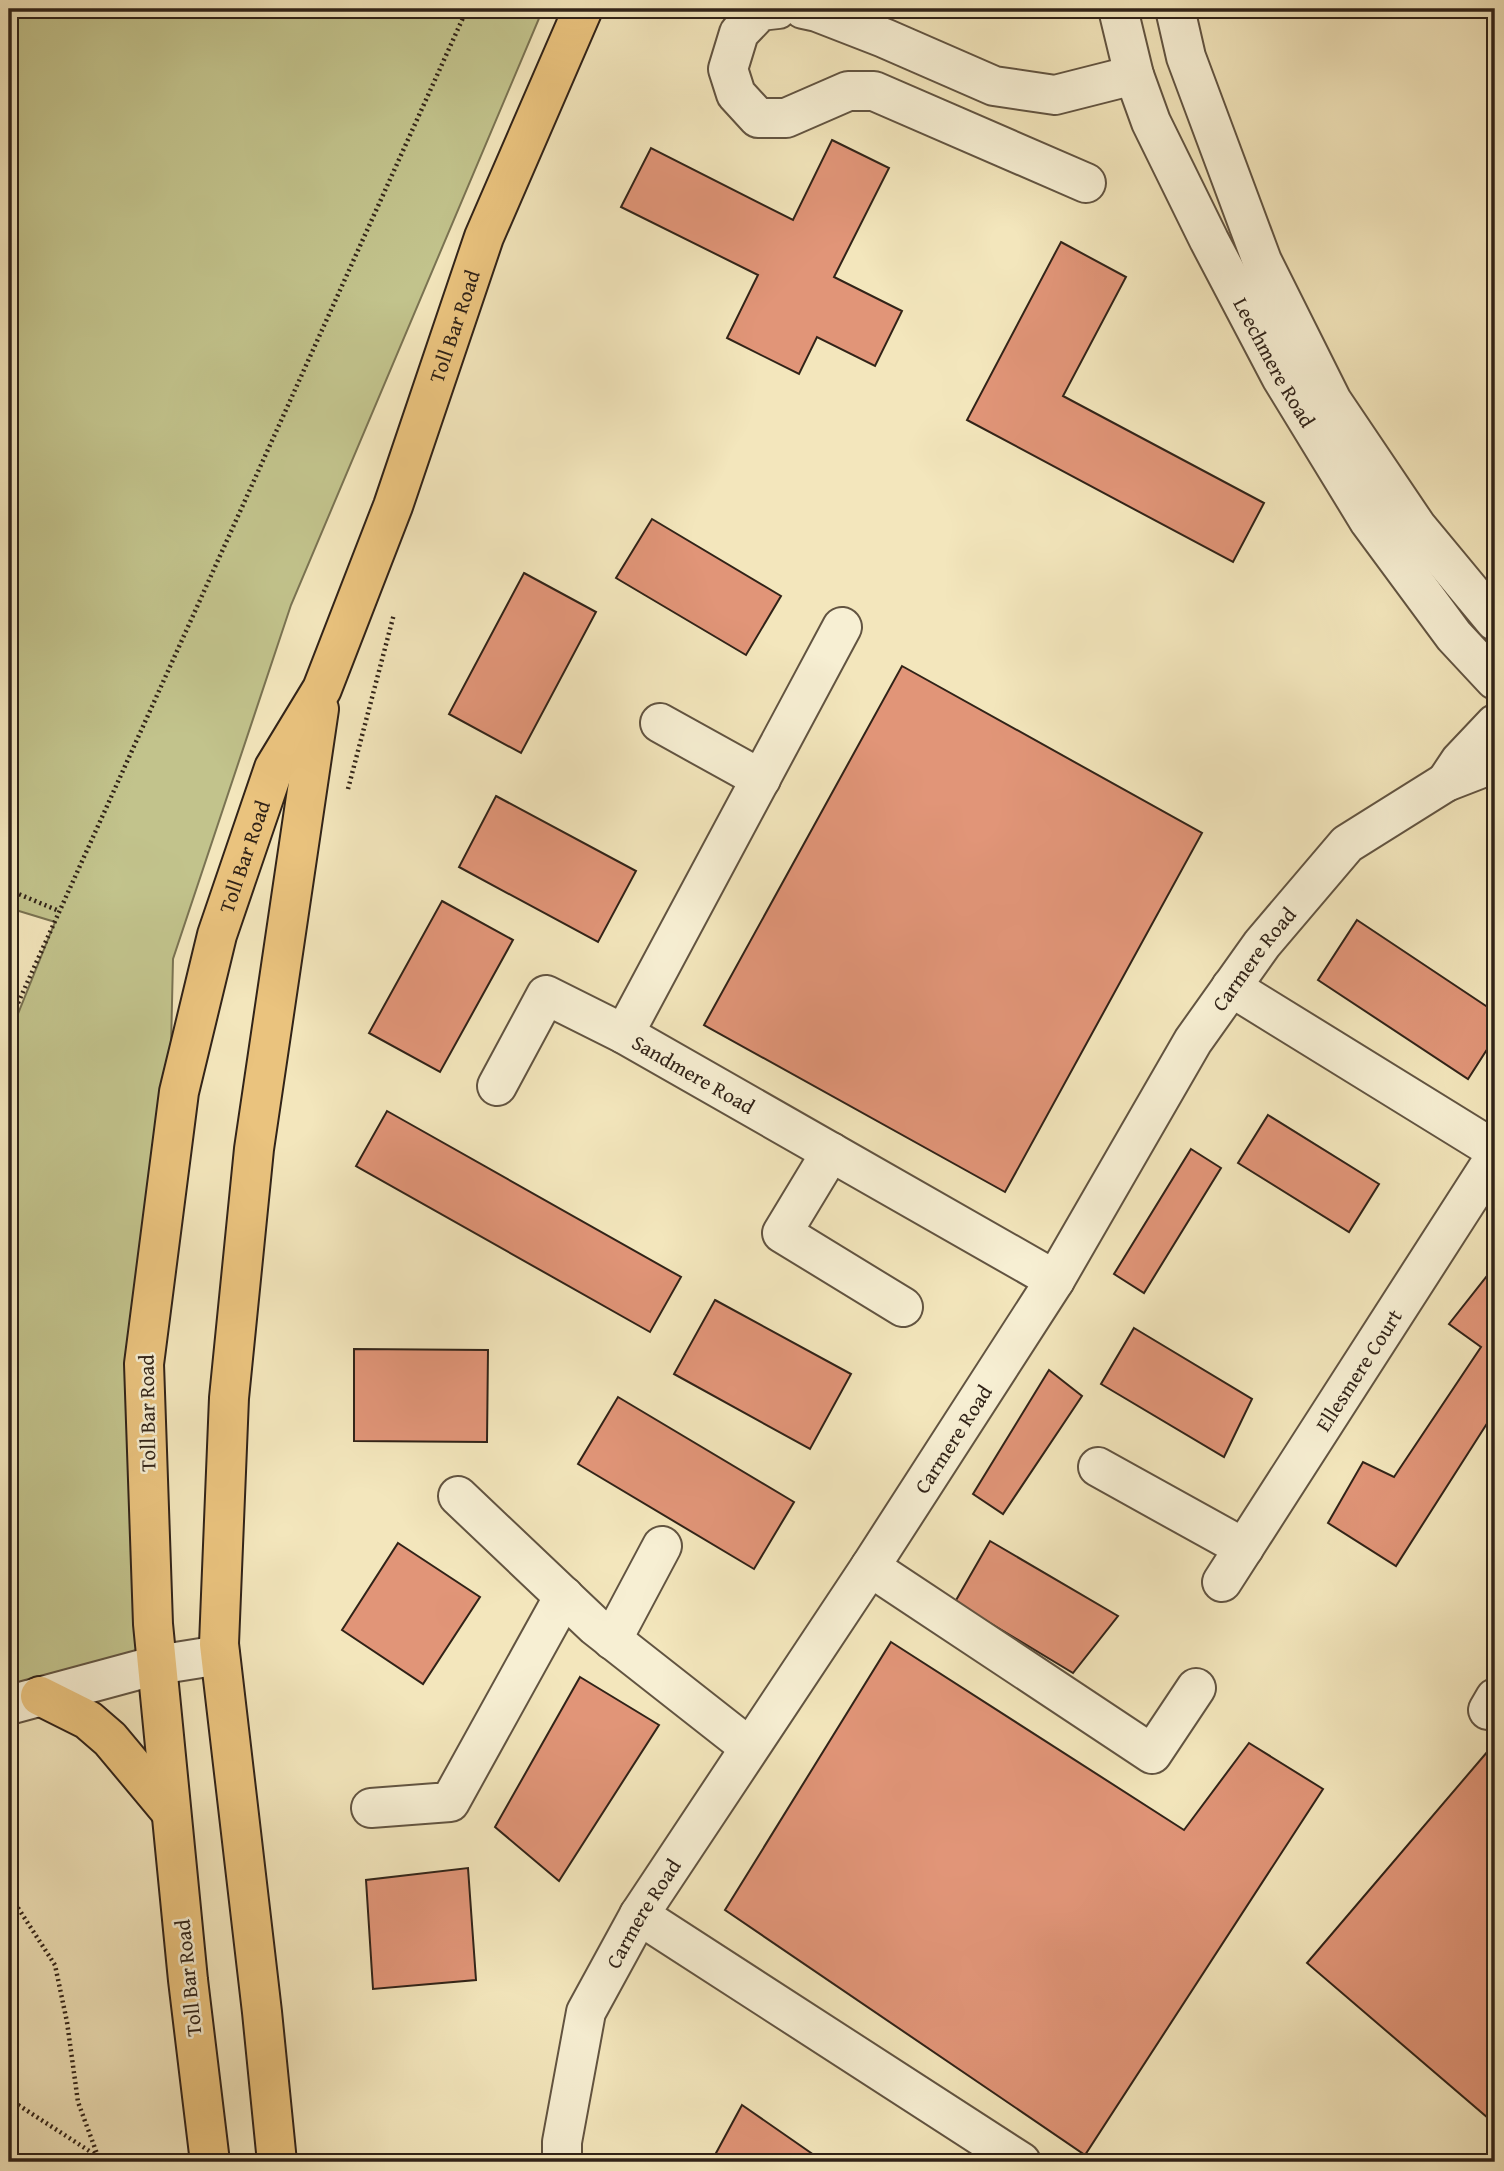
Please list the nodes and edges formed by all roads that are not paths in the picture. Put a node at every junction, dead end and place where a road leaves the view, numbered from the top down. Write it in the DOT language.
graph roads {
  1 [pos="583,9"];
  2 [pos="778,9"];
  3 [pos="803,9"];
  4 [pos="1118,9"];
  5 [pos="1175,9"];
  6 [pos="891,23"];
  7 [pos="1134,75"];
  8 [pos="1086,183"];
  9 [pos="1495,621"];
  10 [pos="842,627"];
  11 [pos="1495,680"];
  12 [pos="322,690"];
  13 [pos="660,723"];
  14 [pos="1495,724"];
  15 [pos="1495,763"];
  16 [pos="761,779"];
  17 [pos="1446,782"];
  18 [pos="1231,987"];
  19 [pos="624,1034"];
  20 [pos="497,1086"];
  21 [pos="1495,1150"];
  22 [pos="831,1152"];
  23 [pos="1495,1157"];
  24 [pos="1055,1280"];
  25 [pos="903,1307"];
  26 [pos="1098,1467"];
  27 [pos="458,1496"];
  28 [pos="662,1546"];
  29 [pos="1244,1548"];
  30 [pos="870,1567"];
  31 [pos="1222,1582"];
  32 [pos="564,1596"];
  33 [pos="612,1640"];
  34 [pos="220,1655"];
  35 [pos="157,1665"];
  36 [pos="1196,1688"];
  37 [pos="24,1701"];
  38 [pos="749,1747"];
  39 [pos="371,1808"];
  40 [pos="172,1812"];
  41 [pos="639,1915"];
  42 [pos="210,2162"];
  43 [pos="276,2162"];
  44 [pos="562,2162"];
  45 [pos="1021,2162"];
  1 -- 12 [label="main road, Toll Bar Road"];
  2 -- 8 [label="street"];
  3 -- 6 [label="street"];
  4 -- 7 [label="street, Leechmere Road"];
  5 -- 9 [label="street, Leechmere Road"];
  6 -- 7 [label="street"];
  7 -- 11 [label="street, Leechmere Road"];
  10 -- 16 [label="street, Sandmere Road"];
  12 -- 34 [label="main road, Toll Bar Road"];
  12 -- 35 [label="main road, Toll Bar Road"];
  13 -- 16 [label="street"];
  14 -- 17 [label="street, Carmere Road"];
  15 -- 17 [label="street, Carmere Road"];
  16 -- 19 [label="street, Sandmere Road"];
  17 -- 18 [label="street, Carmere Road"];
  18 -- 21 [label="street"];
  18 -- 24 [label="street, Carmere Road"];
  19 -- 20 [label="street"];
  19 -- 22 [label="street, Sandmere Road"];
  22 -- 24 [label="street, Sandmere Road"];
  22 -- 25 [label="street"];
  23 -- 29 [label="street, Ellesmere Court"];
  24 -- 30 [label="street, Carmere Road"];
  26 -- 29 [label="street"];
  27 -- 32 [label="street"];
  28 -- 33 [label="street"];
  29 -- 31 [label="street, Ellesmere Court"];
  30 -- 36 [label="street"];
  30 -- 38 [label="street, Carmere Road"];
  32 -- 33 [label="street"];
  32 -- 39 [label="street"];
  33 -- 38 [label="street"];
  34 -- 35 [label="street"];
  34 -- 43 [label="main road, Toll Bar Road"];
  35 -- 37 [label="street"];
  35 -- 40 [label="main road, Toll Bar Road"];
  37 -- 40 [label="main road"];
  38 -- 41 [label="street, Carmere Road"];
  40 -- 42 [label="main road, Toll Bar Road"];
  41 -- 44 [label="street, Carmere Road"];
  41 -- 45 [label="street"];
}
